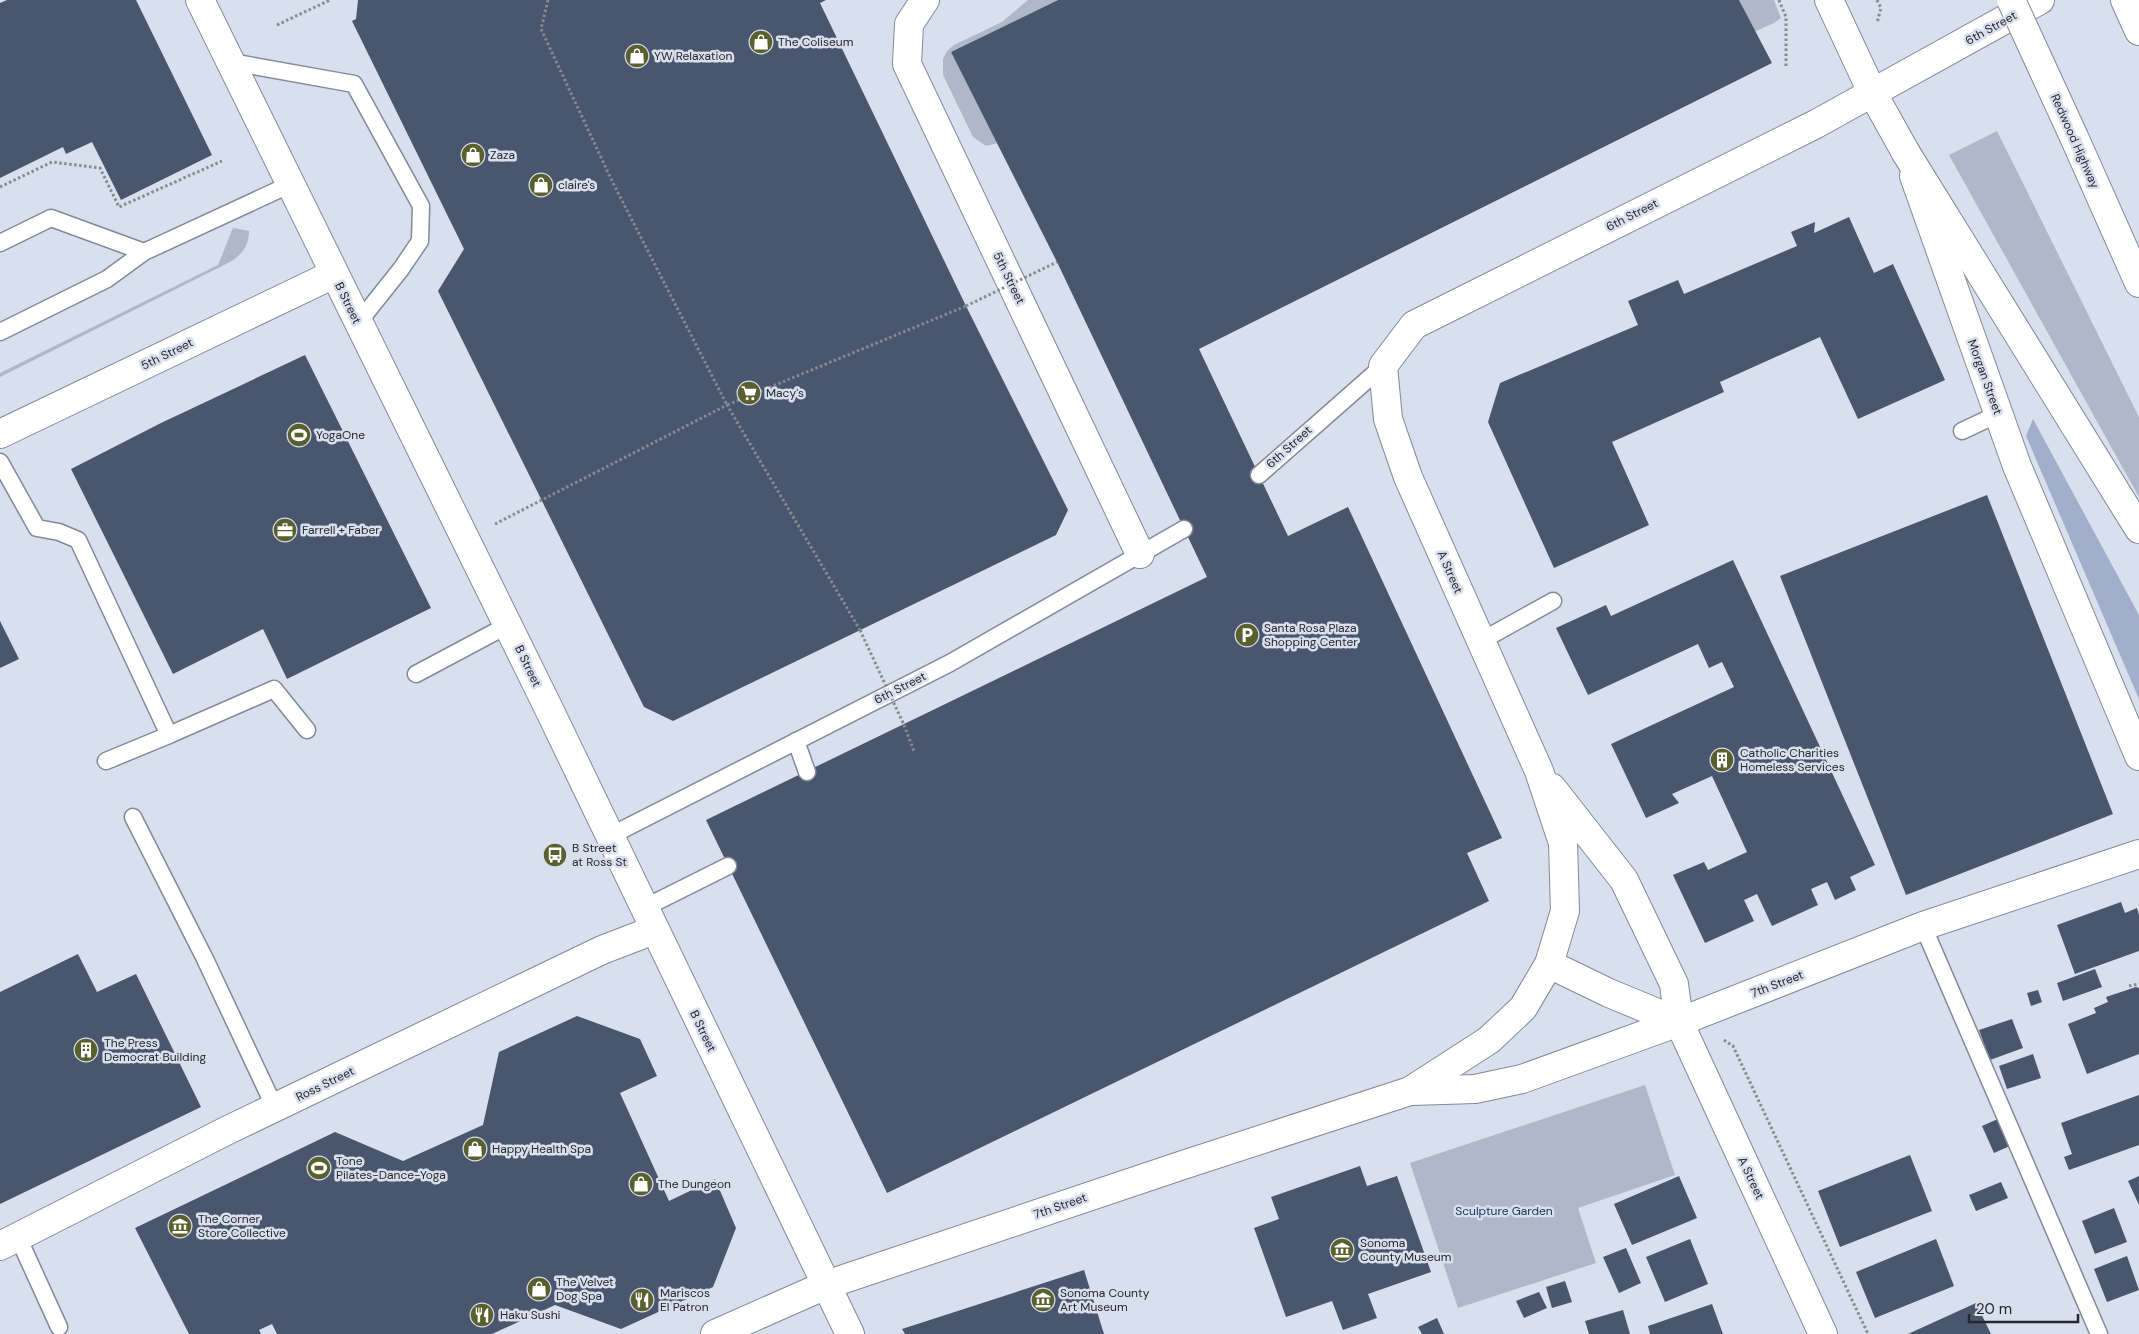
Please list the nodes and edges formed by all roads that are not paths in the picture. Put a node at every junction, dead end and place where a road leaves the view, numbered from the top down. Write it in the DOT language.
graph roads {
  1 [pos="200,0"];
  2 [pos="925,0"];
  3 [pos="1829,0"];
  4 [pos="2011,0"];
  5 [pos="2040,0"];
  6 [pos="2125,0"];
  7 [pos="2139,31"];
  8 [pos="231,62"];
  9 [pos="1872,92"];
  10 [pos="1906,153"];
  11 [pos="291,184"];
  12 [pos="0,243"];
  13 [pos="144,252"];
  14 [pos="334,274"];
  15 [pos="2139,283"];
  16 [pos="358,323"];
  17 [pos="0,332"];
  18 [pos="1383,366"];
  19 [pos="1998,414"];
  20 [pos="1962,431"];
  21 [pos="0,434"];
  22 [pos="0,462"];
  23 [pos="1259,475"];
  24 [pos="1184,529"];
  25 [pos="2139,529"];
  26 [pos="1140,554"];
  27 [pos="1553,601"];
  28 [pos="508,625"];
  29 [pos="1481,641"];
  30 [pos="416,674"];
  31 [pos="307,730"];
  32 [pos="169,735"];
  33 [pos="796,741"];
  34 [pos="2139,756"];
  35 [pos="106,762"];
  36 [pos="1539,771"];
  37 [pos="807,772"];
  38 [pos="133,817"];
  39 [pos="610,836"];
  40 [pos="2139,854"];
  41 [pos="728,866"];
  42 [pos="649,919"];
  43 [pos="1923,926"];
  44 [pos="1549,964"];
  45 [pos="1679,1022"];
  46 [pos="1410,1092"];
  47 [pos="276,1108"];
  48 [pos="9,1242"];
  49 [pos="826,1285"];
  50 [pos="59,1327"];
  51 [pos="716,1334"];
  52 [pos="850,1334"];
  53 [pos="1823,1334"];
  54 [pos="2099,1334"];
  1 -- 8 [label="main road, B Street"];
  2 -- 26 [label="main road, 5th Street"];
  3 -- 9 [label="main road, Morgan Street"];
  4 -- 15 [label="main road, Redwood Highway, bridge"];
  5 -- 9 [label="main road, 6th Street"];
  6 -- 7 [label="main road"];
  8 -- 11 [label="main road, B Street"];
  8 -- 16 [label="lane"];
  9 -- 10 [label="main road, Morgan Street"];
  9 -- 18 [label="main road, 6th Street"];
  10 -- 19 [label="main road, Morgan Street"];
  10 -- 25 [label="main road"];
  11 -- 13 [label="lane"];
  11 -- 14 [label="main road, B Street"];
  12 -- 13 [label="lane"];
  13 -- 17 [label="lane"];
  14 -- 16 [label="main road, B Street"];
  14 -- 21 [label="main road, 5th Street"];
  16 -- 28 [label="main road, B Street"];
  18 -- 23 [label="lane, 6th Street"];
  18 -- 29 [label="main road, A Street"];
  19 -- 20 [label="lane"];
  19 -- 34 [label="main road, Morgan Street"];
  22 -- 32 [label="lane"];
  24 -- 26 [label="lane, 6th Street"];
  26 -- 33 [label="lane, 6th Street"];
  27 -- 29 [label="lane"];
  28 -- 30 [label="lane"];
  28 -- 39 [label="main road, B Street"];
  29 -- 36 [label="main road, A Street"];
  31 -- 32 [label="lane"];
  32 -- 35 [label="lane"];
  33 -- 37 [label="lane"];
  33 -- 39 [label="lane, 6th Street"];
  36 -- 44 [label="main road, A Street"];
  36 -- 45 [label="main road, A Street"];
  38 -- 47 [label="lane"];
  39 -- 42 [label="main road, B Street"];
  40 -- 43 [label="main road, 7th Street"];
  41 -- 42 [label="lane"];
  42 -- 47 [label="main road, Ross Street"];
  42 -- 49 [label="main road, B Street"];
  43 -- 45 [label="main road, 7th Street"];
  43 -- 54 [label="lane"];
  44 -- 45 [label="main road"];
  44 -- 46 [label="main road, 7th Street"];
  45 -- 46 [label="main road, 7th Street"];
  45 -- 53 [label="main road, A Street"];
  46 -- 49 [label="main road, 7th Street"];
  47 -- 48 [label="main road, Ross Street"];
  48 -- 50 [label="lane"];
  49 -- 51 [label="main road, 7th Street"];
  49 -- 52 [label="main road, B Street"];
}
